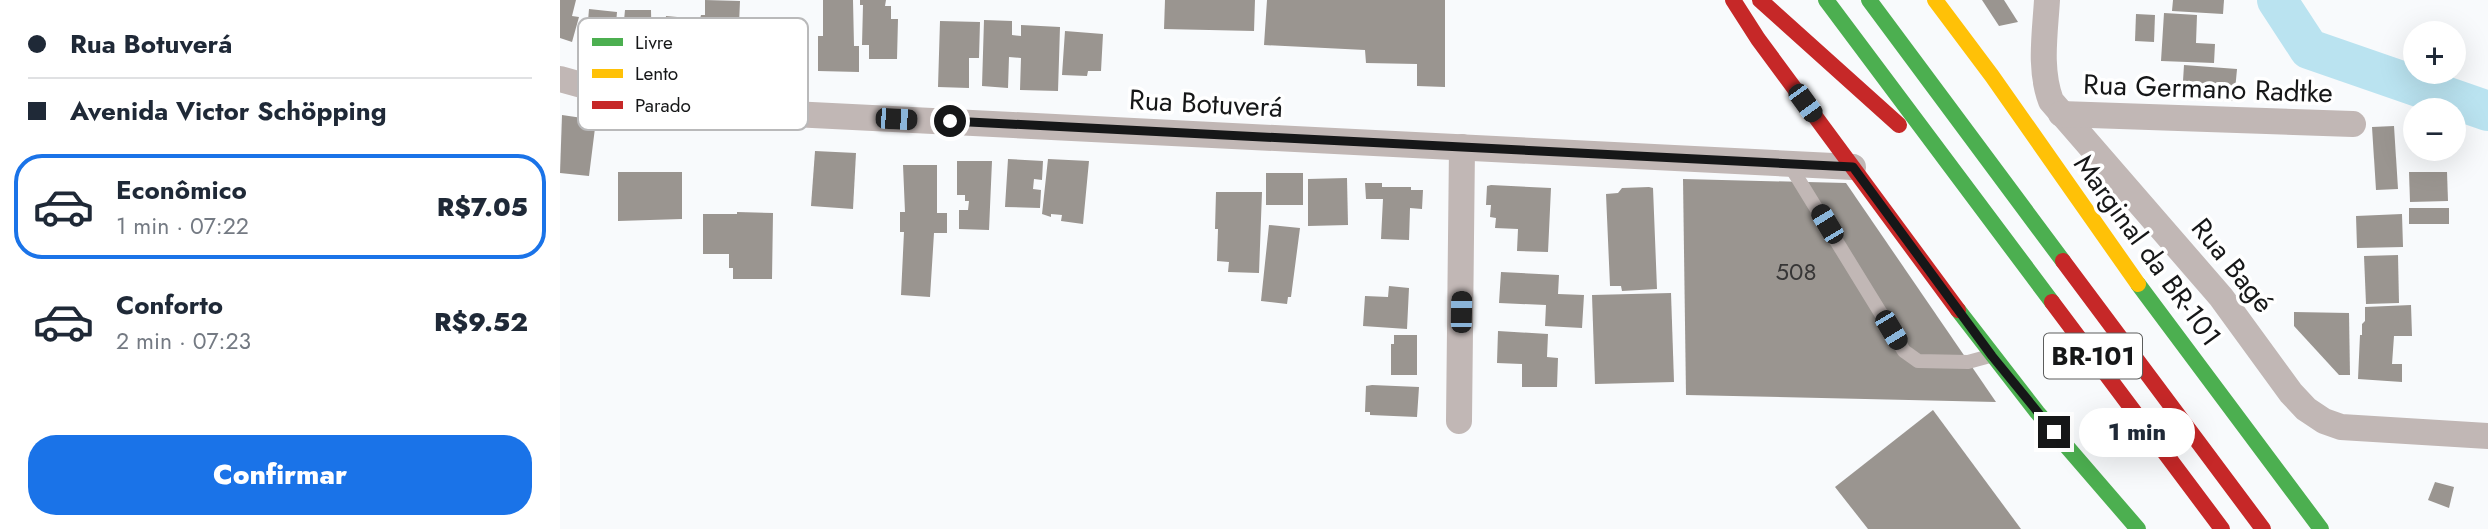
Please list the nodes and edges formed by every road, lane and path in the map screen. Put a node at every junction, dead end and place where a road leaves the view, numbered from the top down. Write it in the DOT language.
graph roads {
  1 [pos="1732,0"];
  2 [pos="1760,0"];
  3 [pos="1826,0"];
  4 [pos="1869,0"];
  5 [pos="1935,0"];
  6 [pos="2047,0"];
  7 [pos="1916,35"];
  8 [pos="560,79"];
  9 [pos="578,84"];
  10 [pos="2061,114"];
  11 [pos="808,115"];
  12 [pos="2353,124"];
  13 [pos="1462,147"];
  14 [pos="1983,152"];
  15 [pos="1789,164"];
  16 [pos="1853,167"];
  17 [pos="1964,183"];
  18 [pos="1992,356"];
  19 [pos="1460,421"];
  20 [pos="2488,436"];
  21 [pos="2138,529"];
  22 [pos="2222,529"];
  23 [pos="2263,529"];
  24 [pos="2321,529"];
  1 -- 16 [label="main road"];
  2 -- 17 [label="main road"];
  3 -- 17 [label="main road, BR-101"];
  4 -- 14 [label="main road, BR-101"];
  5 -- 24 [label="main road, Marginal da BR-101"];
  6 -- 10 [label="street, Rua Bagé"];
  7 -- 14 [label="main road"];
  8 -- 9 [label="street, Rua Botuverá"];
  10 -- 12 [label="street, Rua Germano Radtke"];
  10 -- 20 [label="street, Rua Bagé"];
  11 -- 13 [label="street, Rua Botuverá"];
  13 -- 15 [label="street, Rua Botuverá"];
  13 -- 19 [label="street"];
  14 -- 23 [label="main road, BR-101"];
  15 -- 16 [label="street, Rua Botuverá"];
  15 -- 18 [label="lane"];
  16 -- 18 [label="main road"];
  17 -- 22 [label="main road, BR-101"];
  18 -- 21 [label="main road"];
}
